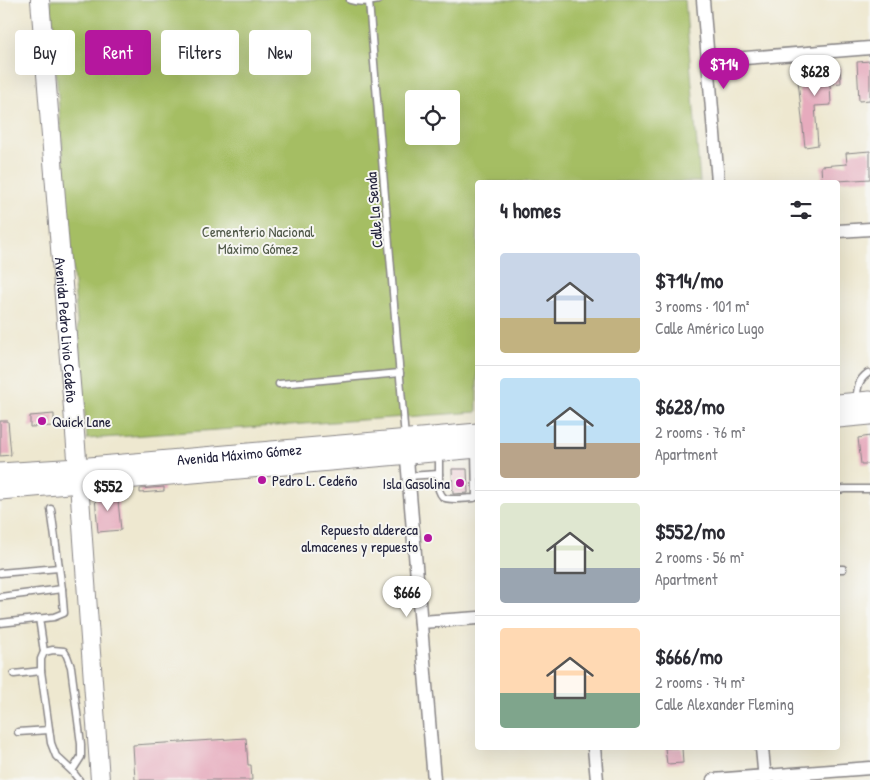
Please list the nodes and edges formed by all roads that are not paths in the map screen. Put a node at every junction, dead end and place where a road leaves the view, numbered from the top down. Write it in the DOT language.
graph roads {
  1 [pos="40,0"];
  2 [pos="350,0"];
  3 [pos="379,0"];
  4 [pos="703,0"];
  5 [pos="369,2"];
  6 [pos="870,48"];
  7 [pos="708,61"];
  8 [pos="718,180"];
  9 [pos="870,229"];
  10 [pos="840,232"];
  11 [pos="400,372"];
  12 [pos="868,374"];
  13 [pos="279,384"];
  14 [pos="854,402"];
  15 [pos="870,416"];
  16 [pos="840,418"];
  17 [pos="475,443"];
  18 [pos="475,443"];
  19 [pos="406,447"];
  20 [pos="438,451"];
  21 [pos="0,473"];
  22 [pos="439,474"];
  23 [pos="79,475"];
  24 [pos="408,476"];
  25 [pos="870,489"];
  26 [pos="0,490"];
  27 [pos="840,490"];
  28 [pos="475,498"];
  29 [pos="50,508"];
  30 [pos="59,568"];
  31 [pos="0,573"];
  32 [pos="62,589"];
  33 [pos="0,597"];
  34 [pos="39,618"];
  35 [pos="475,618"];
  36 [pos="0,622"];
  37 [pos="421,622"];
  38 [pos="44,652"];
  39 [pos="40,671"];
  40 [pos="14,674"];
  41 [pos="49,730"];
  42 [pos="18,732"];
  43 [pos="594,750"];
  44 [pos="762,750"];
  45 [pos="870,768"];
  46 [pos="72,771"];
  47 [pos="765,778"];
  48 [pos="79,780"];
  49 [pos="100,780"];
  50 [pos="434,780"];
  51 [pos="597,780"];
  52 [pos="713,780"];
  1 -- 23 [label="main road, Avenida Pedro Livio Cedeño"];
  2 -- 5 [label="lane"];
  3 -- 5 [label="lane"];
  4 -- 7 [label="street"];
  5 -- 11 [label="lane, Calle La Senda"];
  6 -- 7 [label="street"];
  7 -- 8 [label="street"];
  9 -- 10 [label="street"];
  11 -- 13 [label="lane"];
  11 -- 19 [label="lane, Calle La Senda"];
  12 -- 14 [label="lane"];
  15 -- 16 [label="main road"];
  17 -- 19 [label="main road, Avenida Máximo Gómez"];
  18 -- 20 [label="main road, Avenida Máximo Gómez"];
  19 -- 20 [label="main road, Avenida Máximo Gómez"];
  19 -- 23 [label="main road, Avenida Máximo Gómez"];
  19 -- 24 [label="street"];
  20 -- 22 [label="lane"];
  21 -- 23 [label="main road, Avenida Máximo Gómez"];
  22 -- 24 [label="lane"];
  22 -- 28 [label="lane"];
  23 -- 26 [label="main road, Avenida Máximo Gómez"];
  23 -- 49 [label="main road, Avenida Pedro Livio Cedeño"];
  24 -- 37 [label="street"];
  25 -- 27 [label="lane"];
  29 -- 30 [label="lane"];
  30 -- 31 [label="lane"];
  30 -- 32 [label="lane"];
  32 -- 33 [label="lane"];
  32 -- 34 [label="lane"];
  34 -- 36 [label="lane"];
  34 -- 38 [label="lane"];
  35 -- 37 [label="street"];
  37 -- 50 [label="street"];
  38 -- 39 [label="lane"];
  38 -- 46 [label="lane"];
  39 -- 40 [label="lane"];
  39 -- 41 [label="lane"];
  41 -- 42 [label="lane"];
  41 -- 46 [label="lane"];
  43 -- 51 [label="street"];
  44 -- 47 [label="street"];
  45 -- 47 [label="street"];
  46 -- 48 [label="lane"];
  47 -- 52 [label="street"];
}
